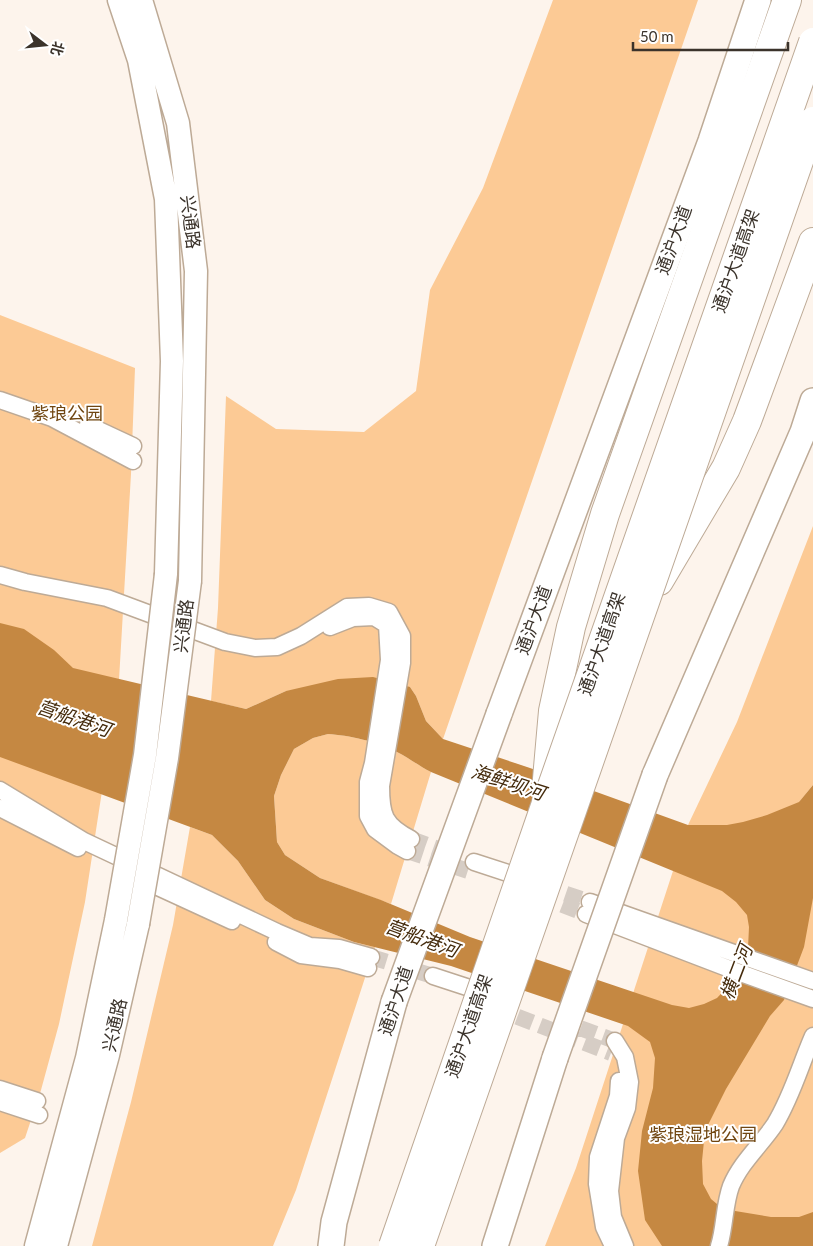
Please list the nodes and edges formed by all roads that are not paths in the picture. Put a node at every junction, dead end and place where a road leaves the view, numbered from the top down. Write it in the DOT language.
graph roads {
  1 [pos="119,0"];
  2 [pos="140,0"];
  3 [pos="758,0"];
  4 [pos="787,0"];
  5 [pos="813,42"];
  6 [pos="813,121"];
  7 [pos="813,242"];
  8 [pos="0,389"];
  9 [pos="0,400"];
  10 [pos="813,402"];
  11 [pos="0,575"];
  12 [pos="0,586"];
  13 [pos="646,603"];
  14 [pos="396,661"];
  15 [pos="0,790"];
  16 [pos="545,806"];
  17 [pos="0,808"];
  18 [pos="409,845"];
  19 [pos="472,867"];
  20 [pos="542,891"];
  21 [pos="808,979"];
  22 [pos="472,999"];
  23 [pos="813,999"];
  24 [pos="504,1000"];
  25 [pos="813,1036"];
  26 [pos="813,1060"];
  27 [pos="0,1089"];
  28 [pos="0,1102"];
  29 [pos="732,1211"];
  30 [pos="36,1246"];
  31 [pos="56,1246"];
  32 [pos="331,1246"];
  33 [pos="393,1246"];
  34 [pos="420,1246"];
  35 [pos="495,1246"];
  36 [pos="613,1246"];
  37 [pos="625,1246"];
  38 [pos="719,1246"];
  39 [pos="730,1246"];
  1 -- 30 [label="street, 兴通路, bridge"];
  2 -- 31 [label="street, 兴通路, bridge"];
  3 -- 32 [label="main road, 通沪大道, bridge"];
  4 -- 16 [label="highway, bridge"];
  5 -- 16 [label="highway, 通沪大道高架, bridge"];
  6 -- 13 [label="highway, 通沪大道高架, bridge"];
  7 -- 13 [label="highway"];
  8 -- 9 [label="street"];
  10 -- 35 [label="main road, bridge"];
  11 -- 14 [label="street"];
  12 -- 14 [label="street"];
  13 -- 34 [label="highway, 通沪大道高架, bridge"];
  14 -- 18 [label="street"];
  15 -- 17 [label="street"];
  16 -- 33 [label="highway, 通沪大道高架, bridge"];
  19 -- 20 [label="street"];
  21 -- 23 [label="street"];
  22 -- 24 [label="street"];
  25 -- 29 [label="street"];
  26 -- 29 [label="street"];
  27 -- 28 [label="street"];
  29 -- 38 [label="street"];
  29 -- 39 [label="street"];
  36 -- 37 [label="street"];
}
